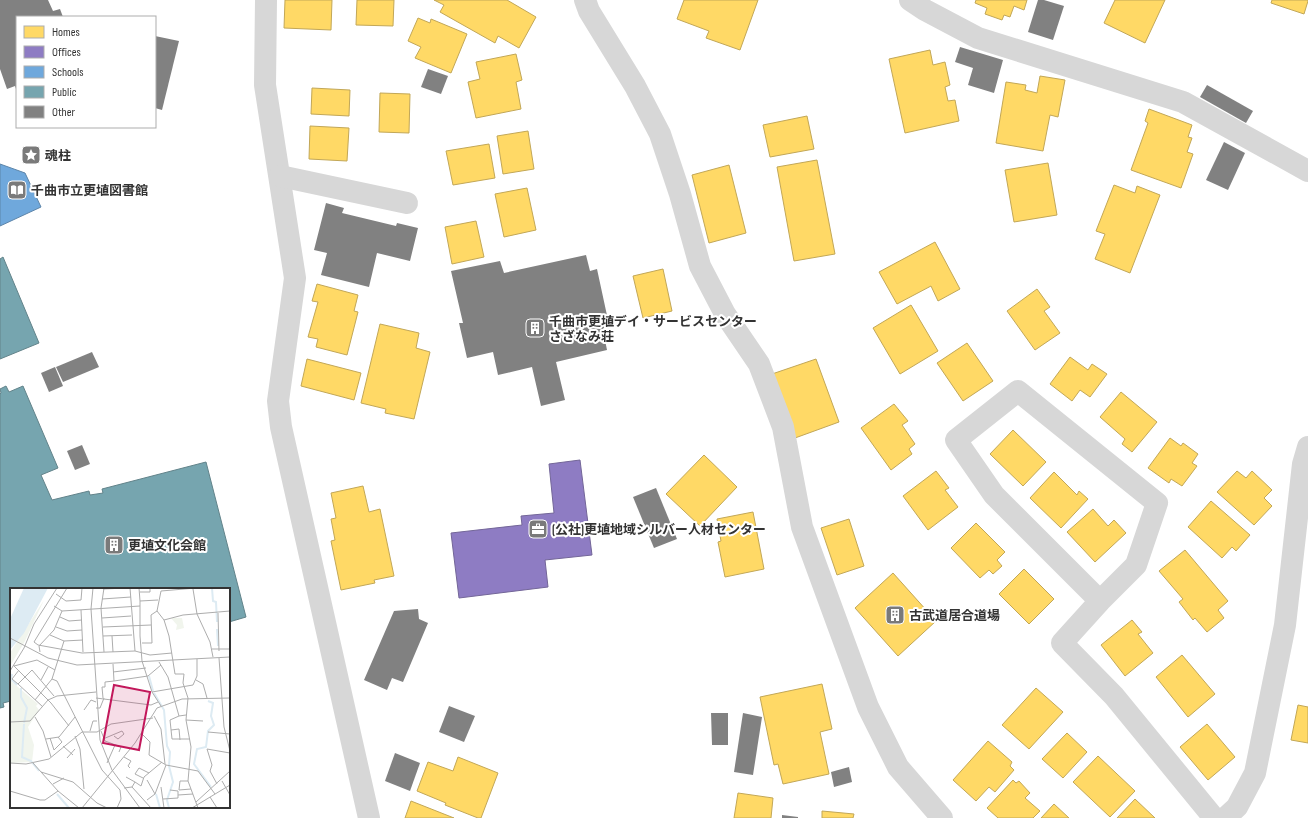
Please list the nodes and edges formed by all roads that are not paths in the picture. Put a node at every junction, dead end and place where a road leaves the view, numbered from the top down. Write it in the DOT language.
graph roads {
  1 [pos="266,0"];
  2 [pos="584,0"];
  3 [pos="922,3"];
  4 [pos="1308,171"];
  5 [pos="280,176"];
  6 [pos="407,203"];
  7 [pos="1305,455"];
  8 [pos="1302,538"];
  9 [pos="1100,601"];
  10 [pos="369,818"];
  11 [pos="942,818"];
  12 [pos="1214,818"];
  13 [pos="1225,818"];
  1 -- 5 [label="street"];
  2 -- 11 [label="street"];
  3 -- 4 [label="street"];
  5 -- 6 [label="street"];
  5 -- 10 [label="street"];
  7 -- 8 [label="street"];
  8 -- 13 [label="street"];
  9 -- 9 [label="street"];
  9 -- 12 [label="street"];
}
